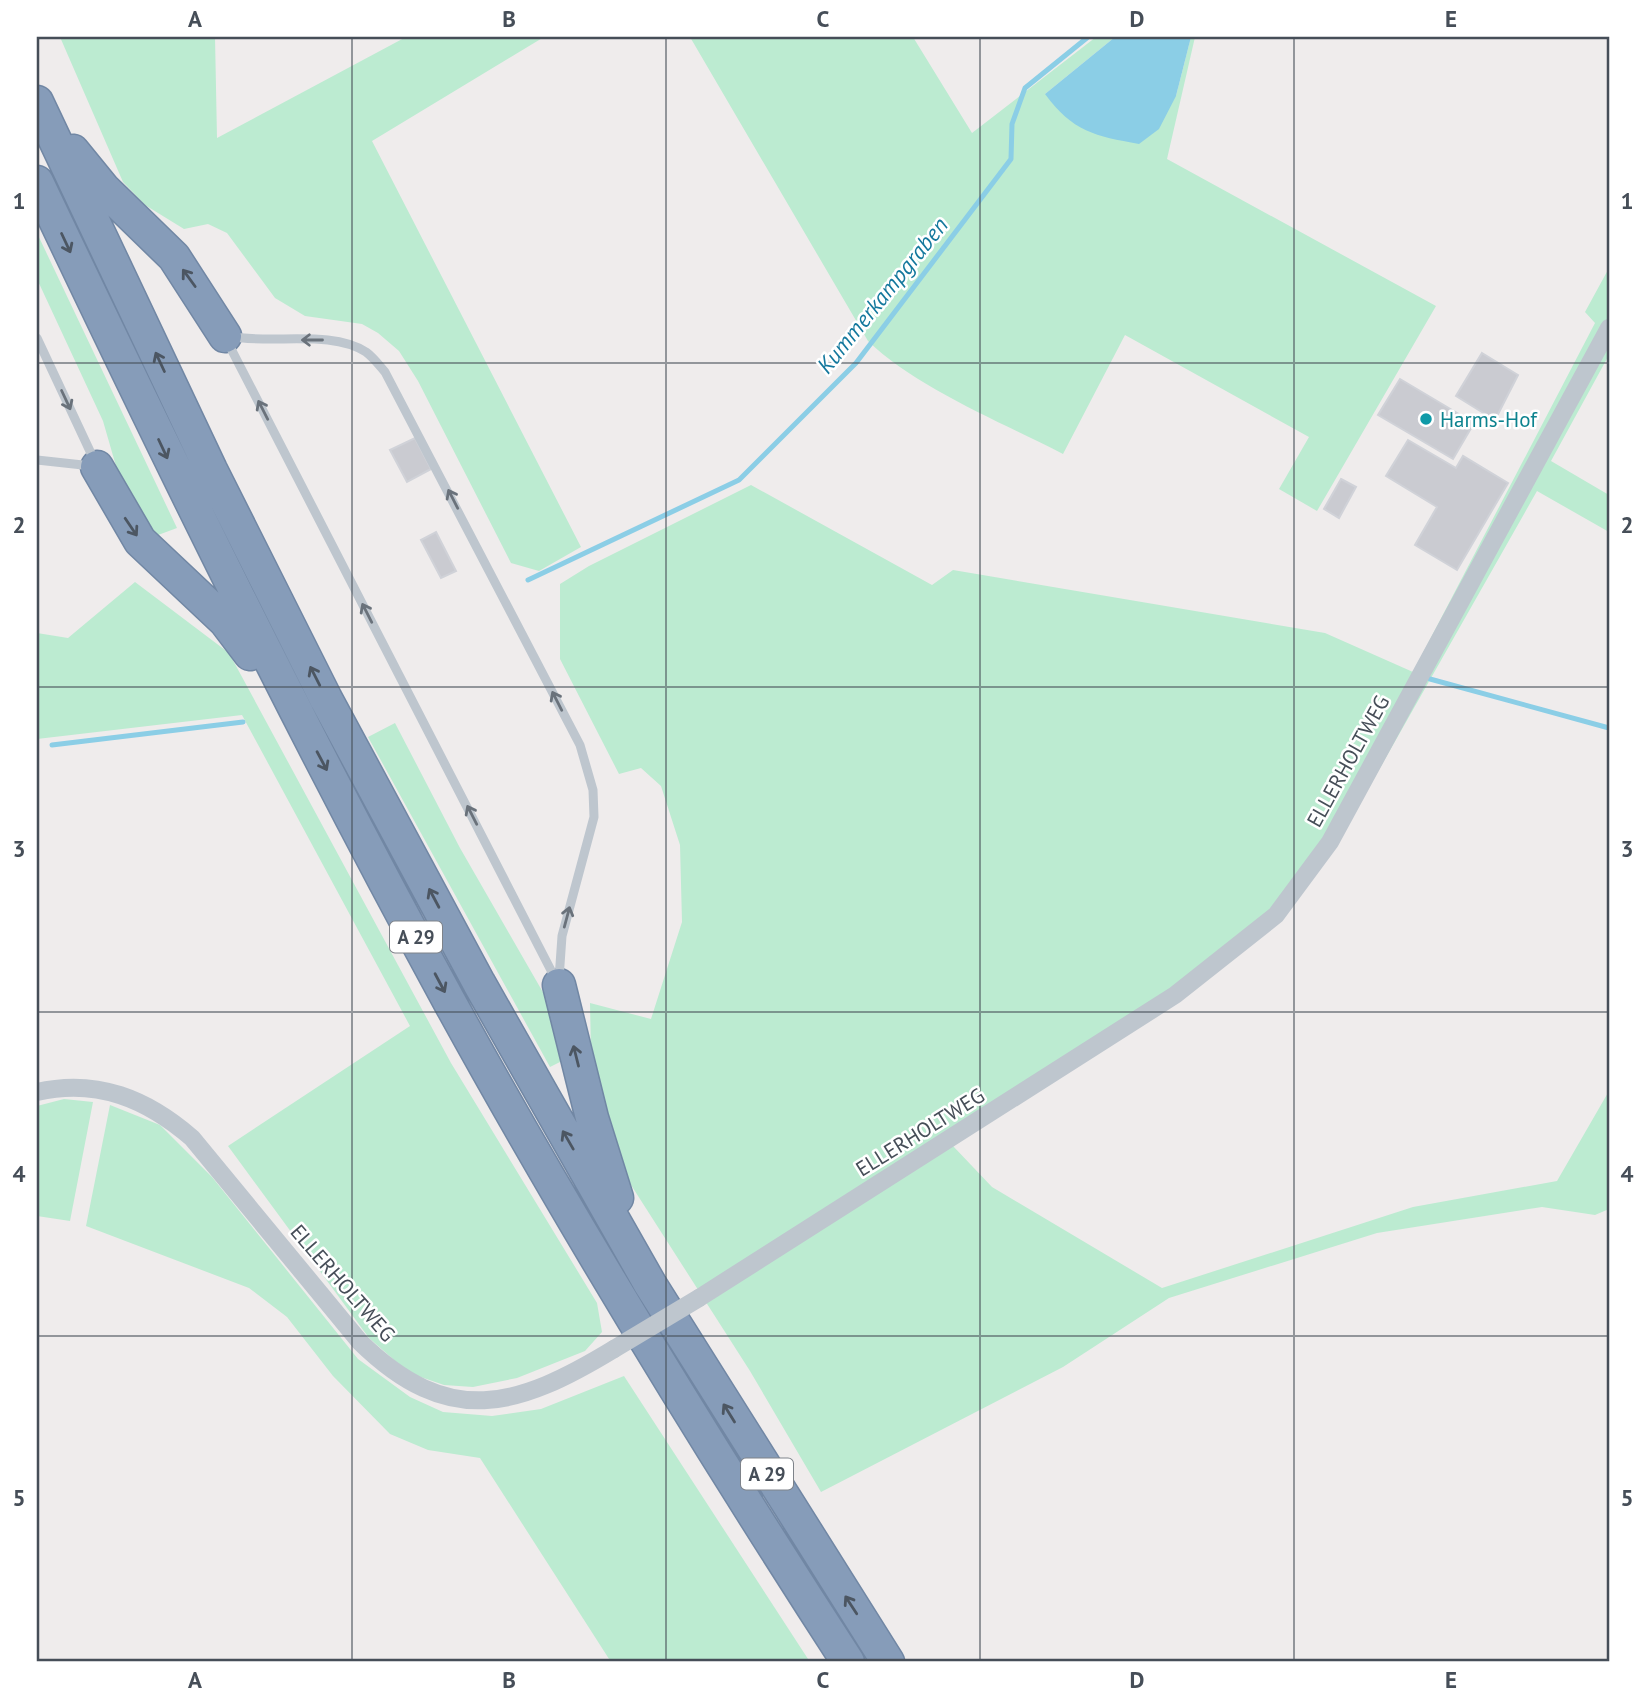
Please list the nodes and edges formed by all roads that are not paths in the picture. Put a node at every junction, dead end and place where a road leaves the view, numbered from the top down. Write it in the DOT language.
graph roads {
  1 [pos="37,100"];
  2 [pos="37,182"];
  3 [pos="1609,328"];
  4 [pos="225,336"];
  5 [pos="37,338"];
  6 [pos="37,460"];
  7 [pos="97,467"];
  8 [pos="296,713"];
  9 [pos="559,985"];
  10 [pos="37,1092"];
  11 [pos="650,1284"];
  12 [pos="848,1662"];
  13 [pos="888,1662"];
  4 -- 1 [label="highway, one-way"];
  11 -- 1 [label="highway, A 29, one-way"];
  2 -- 8 [label="highway, A 29, one-way"];
  3 -- 10 [label="street, ELLERHOLTWEG, bridge"];
  9 -- 4 [label="lane, one-way"];
  9 -- 4 [label="lane, one-way"];
  5 -- 7 [label="lane, one-way"];
  6 -- 7 [label="lane"];
  7 -- 8 [label="highway, one-way"];
  8 -- 12 [label="highway, A 29, one-way"];
  11 -- 9 [label="highway, one-way"];
  13 -- 11 [label="highway, A 29, one-way"];
}
